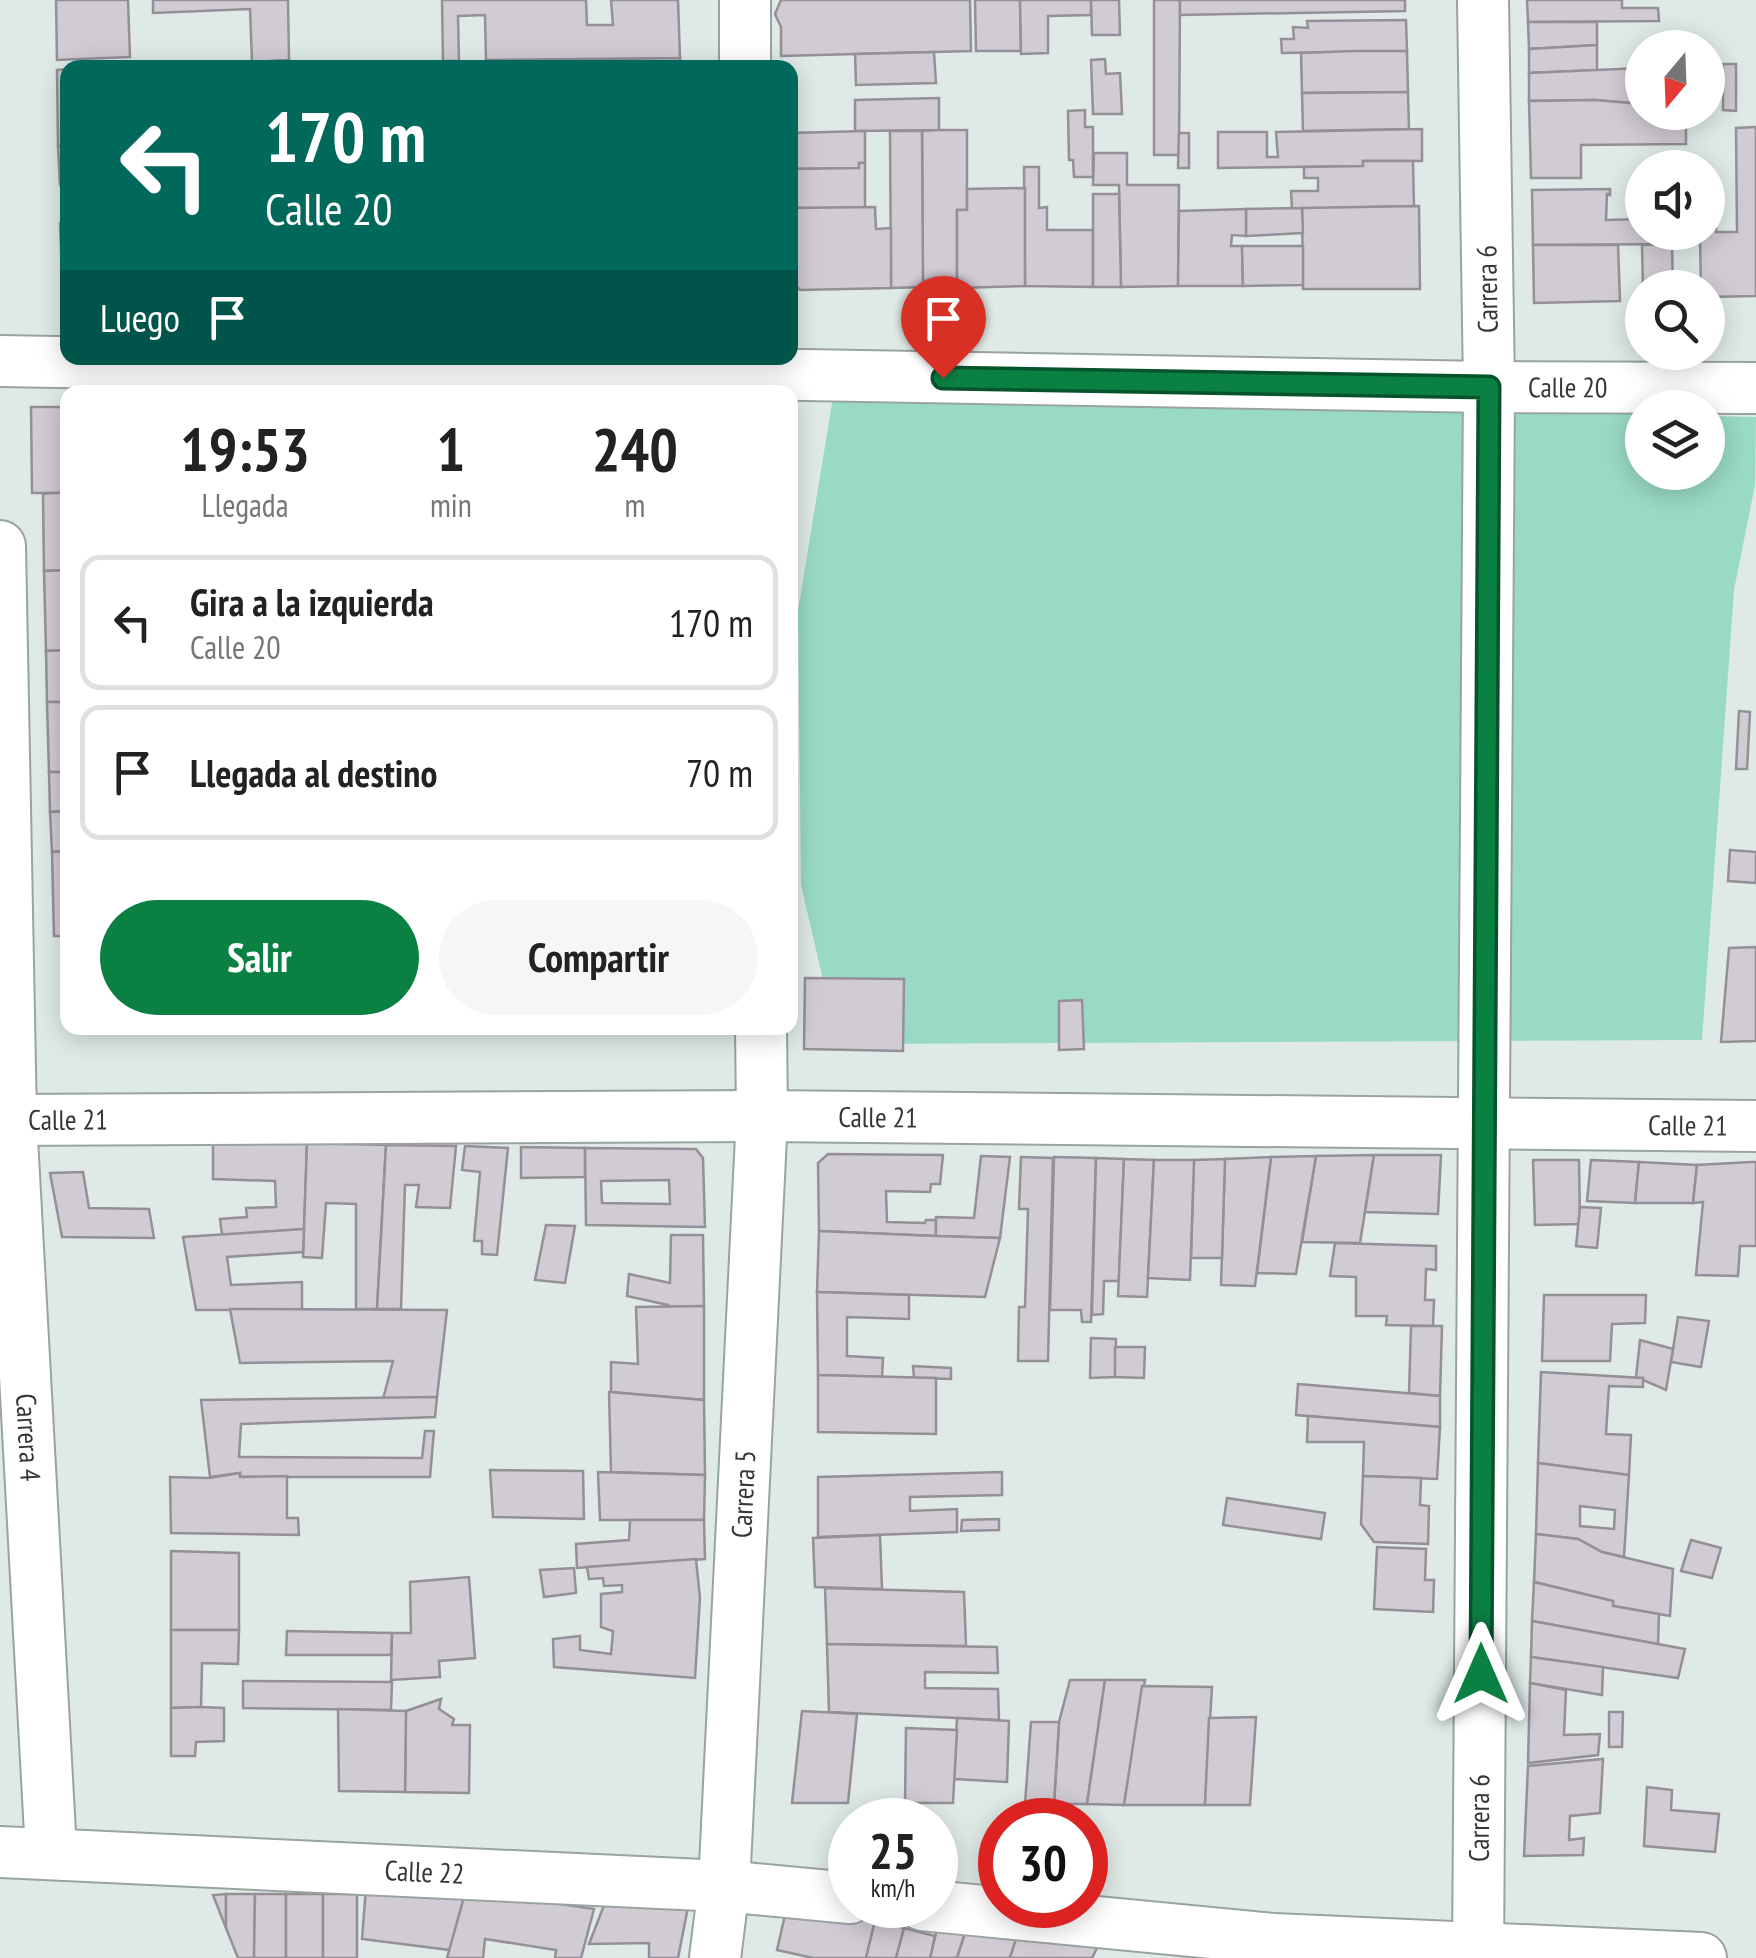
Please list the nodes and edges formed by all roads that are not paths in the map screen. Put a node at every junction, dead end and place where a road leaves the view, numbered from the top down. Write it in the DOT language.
graph roads {
  1 [pos="745,0"];
  2 [pos="1483,0"];
  3 [pos="745,60"];
  4 [pos="0,361"];
  5 [pos="60,362"];
  6 [pos="214,365"];
  7 [pos="748,375"];
  8 [pos="1489,387"];
  9 [pos="1756,388"];
  10 [pos="0,546"];
  11 [pos="760,1035"];
  12 [pos="762,1116"];
  13 [pos="6,1120"];
  14 [pos="1485,1124"];
  15 [pos="1756,1126"];
  16 [pos="0,1852"];
  17 [pos="51,1852"];
  18 [pos="724,1886"];
  19 [pos="828,1896"];
  20 [pos="958,1910"];
  21 [pos="1274,1949"];
  22 [pos="1478,1954"];
  23 [pos="715,1958"];
  24 [pos="1701,1958"];
  1 -- 3 [label="street"];
  2 -- 8 [label="street, Carrera 6"];
  4 -- 5 [label="street, Calle 20"];
  6 -- 7 [label="street, Calle 20"];
  7 -- 8 [label="street, Calle 20"];
  8 -- 9 [label="street, Calle 20"];
  8 -- 14 [label="street, Carrera 6"];
  10 -- 13 [label="street, Carrera 4"];
  11 -- 12 [label="street, Carrera 5"];
  12 -- 13 [label="street, Calle 21"];
  12 -- 14 [label="street, Calle 21"];
  12 -- 18 [label="street, Carrera 5"];
  13 -- 17 [label="street, Carrera 4"];
  14 -- 15 [label="street, Calle 21"];
  14 -- 22 [label="street, Carrera 6"];
  16 -- 17 [label="street, Calle 22"];
  17 -- 18 [label="street, Calle 22"];
  18 -- 19 [label="street, Calle 22"];
  18 -- 23 [label="street, Carrera 5"];
  20 -- 21 [label="street"];
  21 -- 22 [label="street"];
  22 -- 24 [label="street"];
}
